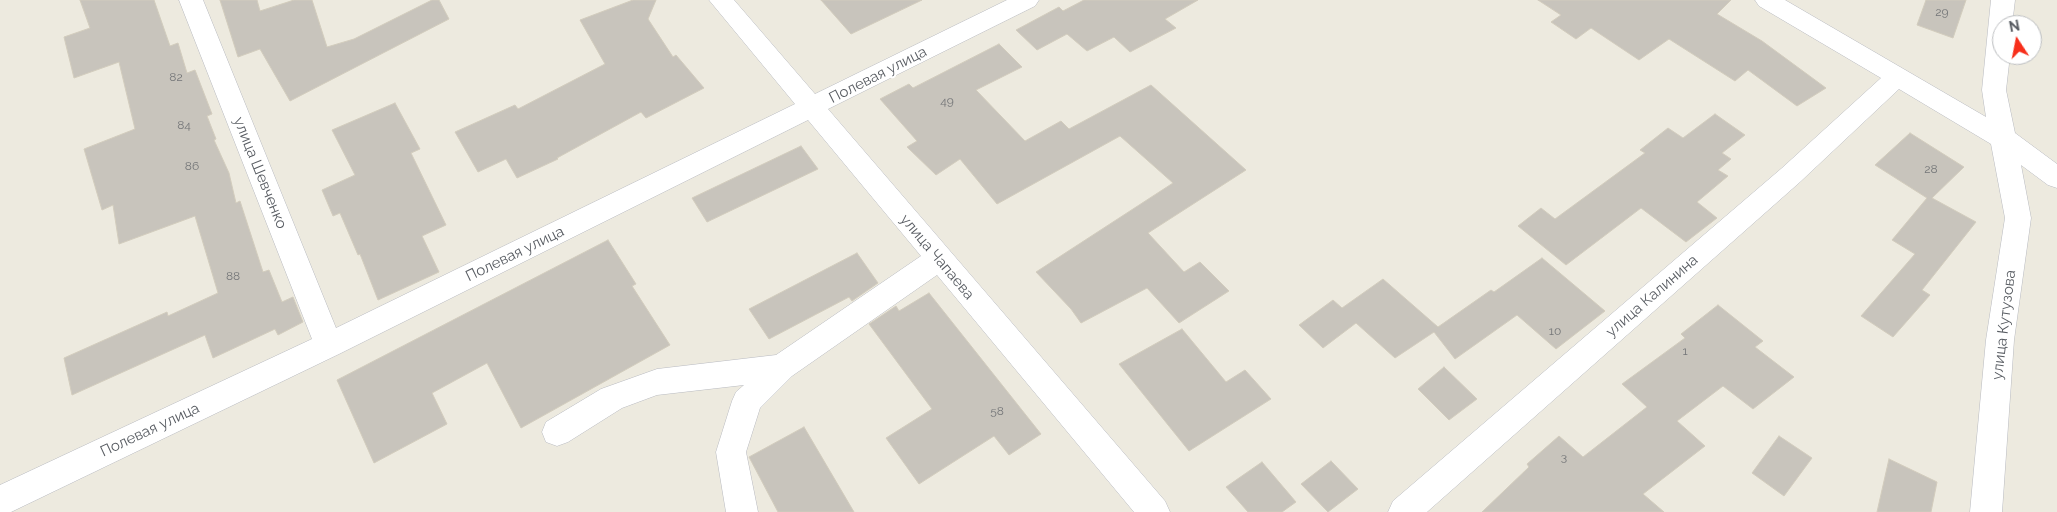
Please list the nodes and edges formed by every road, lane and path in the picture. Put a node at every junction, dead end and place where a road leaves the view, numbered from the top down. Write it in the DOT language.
graph roads {
  1 [pos="191,0"];
  2 [pos="722,0"];
  3 [pos="1027,0"];
  4 [pos="1767,0"];
  5 [pos="2003,0"];
  6 [pos="1896,77"];
  7 [pos="811,108"];
  8 [pos="2004,139"];
  9 [pos="2057,178"];
  10 [pos="939,259"];
  11 [pos="329,345"];
  12 [pos="782,367"];
  13 [pos="557,432"];
  14 [pos="0,501"];
  15 [pos="742,512"];
  16 [pos="1154,512"];
  17 [pos="1404,512"];
  18 [pos="1986,512"];
  1 -- 11 [label="street, улица Шевченко"];
  2 -- 7 [label="street, улица Чапаева"];
  3 -- 7 [label="street, Полевая улица"];
  4 -- 6 [label="street"];
  5 -- 8 [label="street, улица Кутузова"];
  6 -- 8 [label="street"];
  6 -- 17 [label="street, улица Калинина"];
  7 -- 10 [label="street, улица Чапаева"];
  7 -- 11 [label="street, Полевая улица"];
  8 -- 9 [label="street"];
  8 -- 18 [label="street, улица Кутузова"];
  10 -- 12 [label="street"];
  10 -- 16 [label="street, улица Чапаева"];
  11 -- 14 [label="street, Полевая улица"];
  12 -- 13 [label="street"];
  12 -- 15 [label="street"];
}
